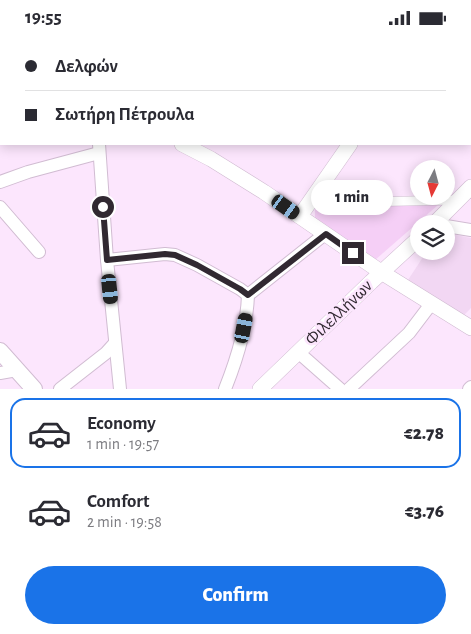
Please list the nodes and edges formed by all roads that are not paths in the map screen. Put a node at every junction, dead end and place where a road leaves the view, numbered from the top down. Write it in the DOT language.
graph roads {
  1 [pos="184,145"];
  2 [pos="349,145"];
  3 [pos="99,149"];
  4 [pos="0,182"];
  5 [pos="471,187"];
  6 [pos="458,200"];
  7 [pos="310,203"];
  8 [pos="0,207"];
  9 [pos="443,215"];
  10 [pos="300,216"];
  11 [pos="455,227"];
  12 [pos="471,230"];
  13 [pos="326,234"];
  14 [pos="410,246"];
  15 [pos="39,252"];
  16 [pos="107,260"];
  17 [pos="381,272"];
  18 [pos="248,295"];
  19 [pos="432,304"];
  20 [pos="471,328"];
  21 [pos="115,343"];
  22 [pos="0,351"];
  23 [pos="298,352"];
  24 [pos="17,370"];
  25 [pos="0,373"];
  26 [pos="122,386"];
  27 [pos="34,389"];
  28 [pos="60,389"];
  29 [pos="226,389"];
  30 [pos="260,389"];
  31 [pos="340,389"];
  32 [pos="349,389"];
  1 -- 10 [label="street"];
  2 -- 7 [label="street"];
  3 -- 4 [label="street"];
  3 -- 16 [label="street"];
  5 -- 6 [label="street"];
  6 -- 7 [label="street"];
  6 -- 9 [label="street"];
  7 -- 10 [label="street"];
  8 -- 15 [label="street"];
  10 -- 13 [label="street"];
  11 -- 12 [label="street"];
  13 -- 17 [label="street"];
  13 -- 18 [label="street"];
  14 -- 17 [label="street, Φιλελλήνων"];
  16 -- 18 [label="street"];
  16 -- 21 [label="street"];
  17 -- 19 [label="street"];
  17 -- 23 [label="street, Φιλελλήνων"];
  18 -- 29 [label="street"];
  19 -- 20 [label="street"];
  19 -- 32 [label="street"];
  21 -- 26 [label="street"];
  21 -- 28 [label="street"];
  22 -- 24 [label="main road"];
  23 -- 30 [label="street, Φιλελλήνων"];
  23 -- 31 [label="street"];
  24 -- 25 [label="street"];
  24 -- 27 [label="main road"];
}
